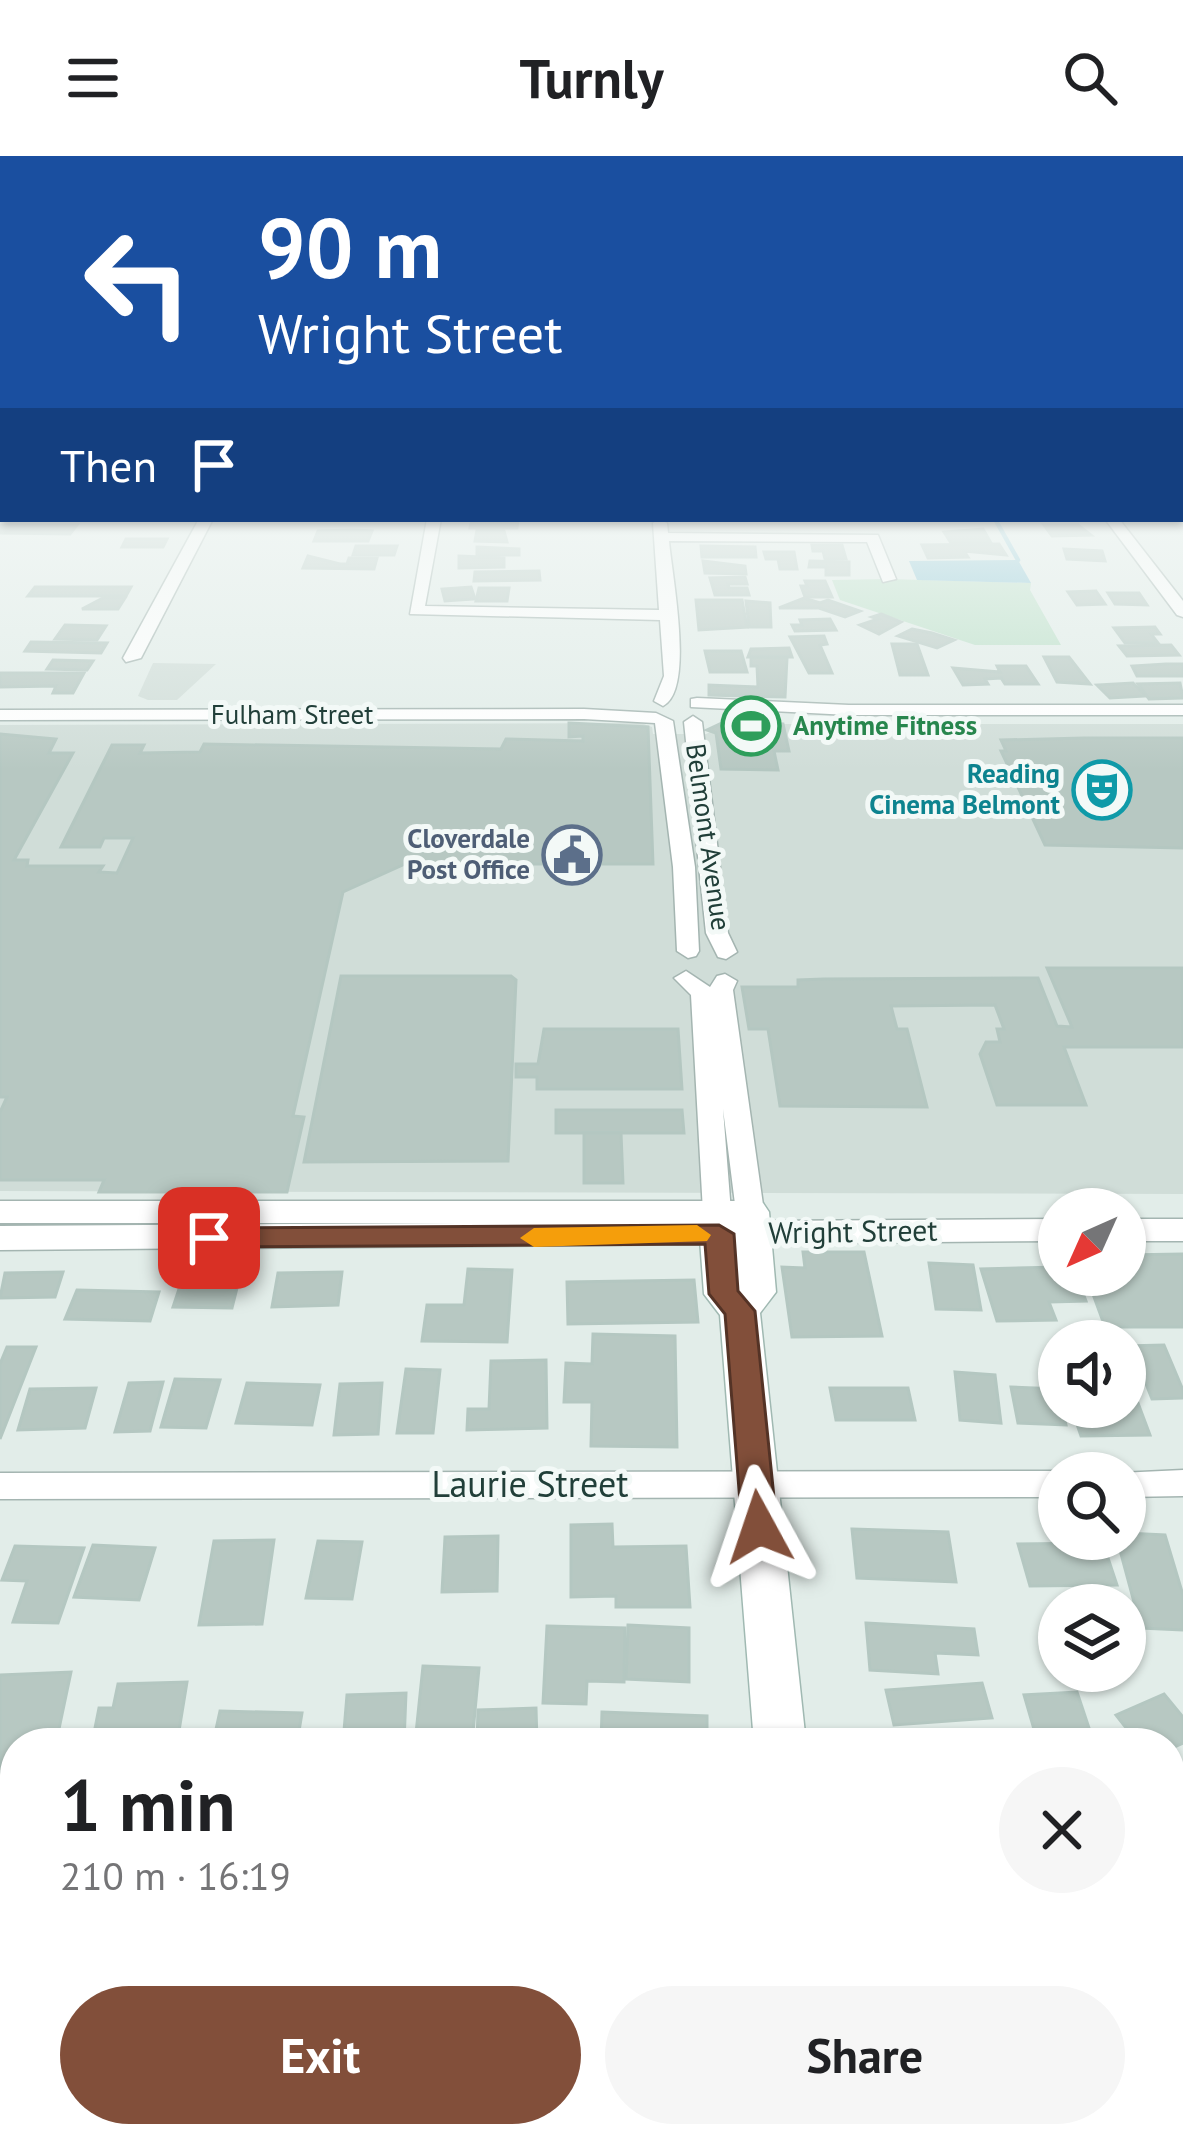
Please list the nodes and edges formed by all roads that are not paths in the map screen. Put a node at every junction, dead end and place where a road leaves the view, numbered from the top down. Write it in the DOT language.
graph roads {
  1 [pos="171,584"];
  2 [pos="421,584"];
  3 [pos="666,584"];
  4 [pos="1167,584"];
  5 [pos="1183,612"];
  6 [pos="668,615"];
  7 [pos="132,658"];
  8 [pos="673,676"];
  9 [pos="697,710"];
  10 [pos="1183,710"];
  11 [pos="660,711"];
  12 [pos="0,715"];
  13 [pos="726,952"];
  14 [pos="687,965"];
  15 [pos="725,981"];
  16 [pos="0,1212"];
  17 [pos="1038,1216"];
  18 [pos="1146,1216"];
  19 [pos="1183,1216"];
  20 [pos="735,1223"];
  21 [pos="1038,1230"];
  22 [pos="1146,1230"];
  23 [pos="1183,1230"];
  24 [pos="0,1238"];
  25 [pos="755,1484"];
  26 [pos="1038,1484"];
  27 [pos="1146,1484"];
  28 [pos="1183,1484"];
  29 [pos="0,1486"];
  30 [pos="779,1728"];
  1 -- 7 [label="street"];
  2 -- 6 [label="street"];
  3 -- 6 [label="street, Belmont Avenue"];
  4 -- 5 [label="street"];
  6 -- 8 [label="street, Belmont Avenue"];
  8 -- 9 [label="street, Belmont Avenue"];
  8 -- 11 [label="street, Belmont Avenue"];
  9 -- 10 [label="street"];
  9 -- 11 [label="street, Belmont Avenue"];
  9 -- 13 [label="street, Belmont Avenue"];
  11 -- 12 [label="street, Fulham Street"];
  11 -- 14 [label="street, Belmont Avenue"];
  13 -- 14 [label="street, Belmont Avenue"];
  13 -- 15 [label="street, Belmont Avenue"];
  14 -- 15 [label="street"];
  14 -- 20 [label="street, Belmont Avenue"];
  15 -- 20 [label="street, Belmont Avenue"];
  16 -- 20 [label="street, Wright Street"];
  17 -- 20 [label="street, Wright Street"];
  18 -- 19 [label="street"];
  20 -- 21 [label="street, Wright Street"];
  20 -- 24 [label="street, Wright Street"];
  20 -- 25 [label="main road, Belmont Avenue"];
  22 -- 23 [label="street"];
  25 -- 26 [label="street, Laurie Street"];
  25 -- 29 [label="street, Laurie Street"];
  25 -- 30 [label="main road, Belmont Avenue"];
  27 -- 28 [label="street"];
}
